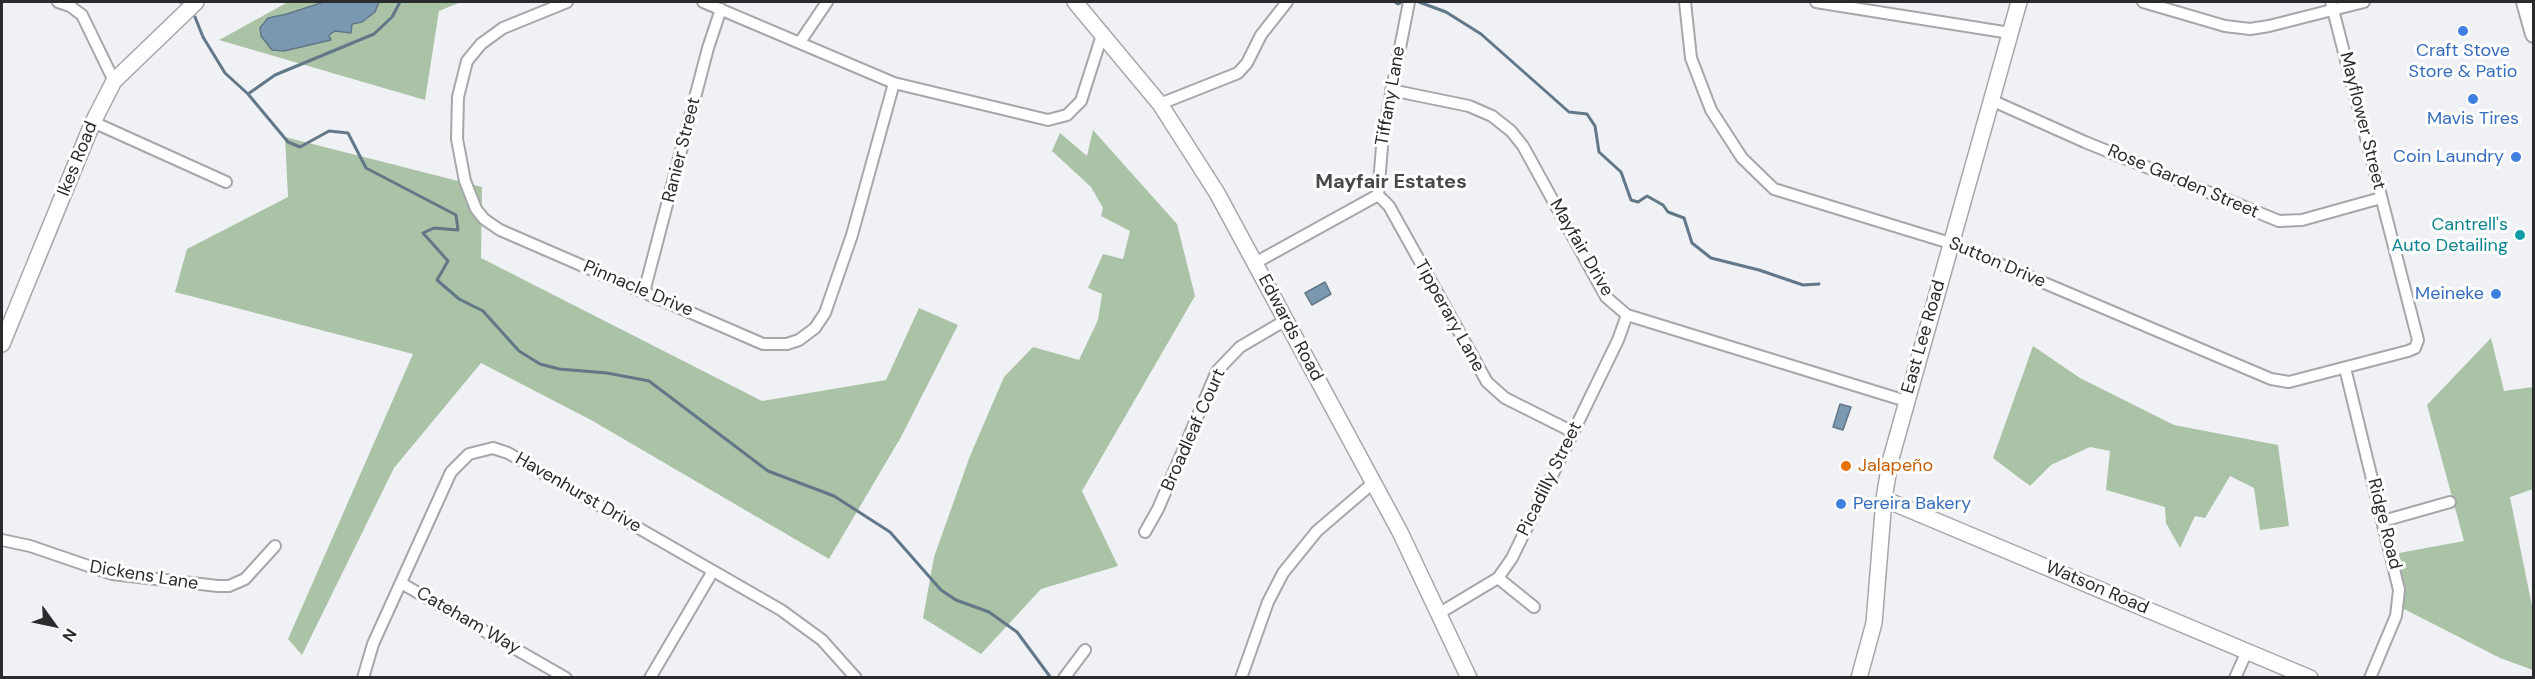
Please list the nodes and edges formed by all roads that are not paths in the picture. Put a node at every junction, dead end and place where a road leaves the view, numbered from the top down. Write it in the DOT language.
graph roads {
  1 [pos="58,2"];
  2 [pos="196,2"];
  3 [pos="567,2"];
  4 [pos="703,2"];
  5 [pos="827,2"];
  6 [pos="1075,2"];
  7 [pos="1287,2"];
  8 [pos="1409,2"];
  9 [pos="1685,2"];
  10 [pos="1816,2"];
  11 [pos="2019,2"];
  12 [pos="2143,2"];
  13 [pos="2364,2"];
  14 [pos="2525,2"];
  15 [pos="2332,6"];
  16 [pos="2181,7"];
  17 [pos="721,9"];
  18 [pos="1103,32"];
  19 [pos="2010,33"];
  20 [pos="2534,34"];
  21 [pos="800,42"];
  22 [pos="114,81"];
  23 [pos="894,83"];
  24 [pos="1391,90"];
  25 [pos="1990,100"];
  26 [pos="1160,104"];
  27 [pos="93,122"];
  28 [pos="226,182"];
  29 [pos="1378,195"];
  30 [pos="2381,198"];
  31 [pos="1950,243"];
  32 [pos="1255,263"];
  33 [pos="644,292"];
  34 [pos="1628,315"];
  35 [pos="1286,320"];
  36 [pos="2,344"];
  37 [pos="2417,344"];
  38 [pos="2345,368"];
  39 [pos="1906,401"];
  40 [pos="1573,432"];
  41 [pos="1373,483"];
  42 [pos="1884,499"];
  43 [pos="2450,502"];
  44 [pos="2383,520"];
  45 [pos="1145,532"];
  46 [pos="2,540"];
  47 [pos="274,546"];
  48 [pos="713,571"];
  49 [pos="1498,578"];
  50 [pos="401,583"];
  51 [pos="1534,607"];
  52 [pos="1438,614"];
  53 [pos="1085,650"];
  54 [pos="2247,651"];
  55 [pos="363,678"];
  56 [pos="566,678"];
  57 [pos="650,678"];
  58 [pos="856,678"];
  59 [pos="1064,678"];
  60 [pos="1241,678"];
  61 [pos="1469,678"];
  62 [pos="1859,678"];
  63 [pos="2235,678"];
  64 [pos="2310,678"];
  65 [pos="2370,678"];
  1 -- 22 [label="street"];
  2 -- 22 [label="street, Ikes Road"];
  3 -- 33 [label="street, Pinnacle Drive"];
  4 -- 17 [label="street"];
  5 -- 21 [label="street"];
  6 -- 18 [label="street, Edwards Road"];
  7 -- 26 [label="street"];
  8 -- 24 [label="street, Tiffany Lane"];
  9 -- 31 [label="street, Sutton Drive"];
  10 -- 19 [label="street"];
  11 -- 19 [label="street, East Lee Road"];
  12 -- 16 [label="street"];
  13 -- 15 [label="street"];
  14 -- 20 [label="main road"];
  15 -- 16 [label="street"];
  15 -- 30 [label="street, Mayflower Street"];
  17 -- 21 [label="street"];
  17 -- 33 [label="street, Ranier Street"];
  18 -- 23 [label="street"];
  18 -- 26 [label="street, Edwards Road"];
  19 -- 25 [label="street, East Lee Road"];
  21 -- 23 [label="street"];
  22 -- 27 [label="street, Ikes Road"];
  23 -- 33 [label="street, Pinnacle Drive"];
  24 -- 29 [label="street, Tiffany Lane"];
  24 -- 34 [label="street, Mayfair Drive"];
  25 -- 30 [label="street, Rose Garden Street"];
  25 -- 31 [label="street, East Lee Road"];
  26 -- 32 [label="street, Edwards Road"];
  27 -- 28 [label="street"];
  27 -- 36 [label="street, Ikes Road"];
  29 -- 32 [label="street"];
  29 -- 40 [label="street, Tipperary Lane"];
  30 -- 37 [label="street, Mayflower Street"];
  31 -- 38 [label="street, Sutton Drive"];
  31 -- 39 [label="street, East Lee Road"];
  32 -- 35 [label="street, Edwards Road"];
  34 -- 39 [label="street, Mayfair Drive"];
  34 -- 40 [label="street, Picadilly Street"];
  35 -- 41 [label="street, Edwards Road"];
  35 -- 45 [label="street, Broadleaf Court"];
  37 -- 38 [label="street, Sutton Drive"];
  38 -- 44 [label="street, Ridge Road"];
  39 -- 42 [label="street, East Lee Road"];
  40 -- 49 [label="street, Picadilly Street"];
  41 -- 52 [label="street, Edwards Road"];
  41 -- 60 [label="street"];
  42 -- 54 [label="street, Watson Road"];
  42 -- 62 [label="street, East Lee Road"];
  43 -- 44 [label="street"];
  44 -- 65 [label="street, Ridge Road"];
  46 -- 47 [label="street, Dickens Lane"];
  48 -- 50 [label="street, Havenhurst Drive"];
  48 -- 57 [label="street"];
  48 -- 58 [label="street, Havenhurst Drive"];
  49 -- 51 [label="street"];
  49 -- 52 [label="street, Picadilly Street"];
  50 -- 55 [label="street, Havenhurst Drive"];
  50 -- 56 [label="street, Cateham Way"];
  52 -- 61 [label="street, Edwards Road"];
  53 -- 59 [label="street"];
  54 -- 63 [label="street"];
  54 -- 64 [label="street, Watson Road"];
}
